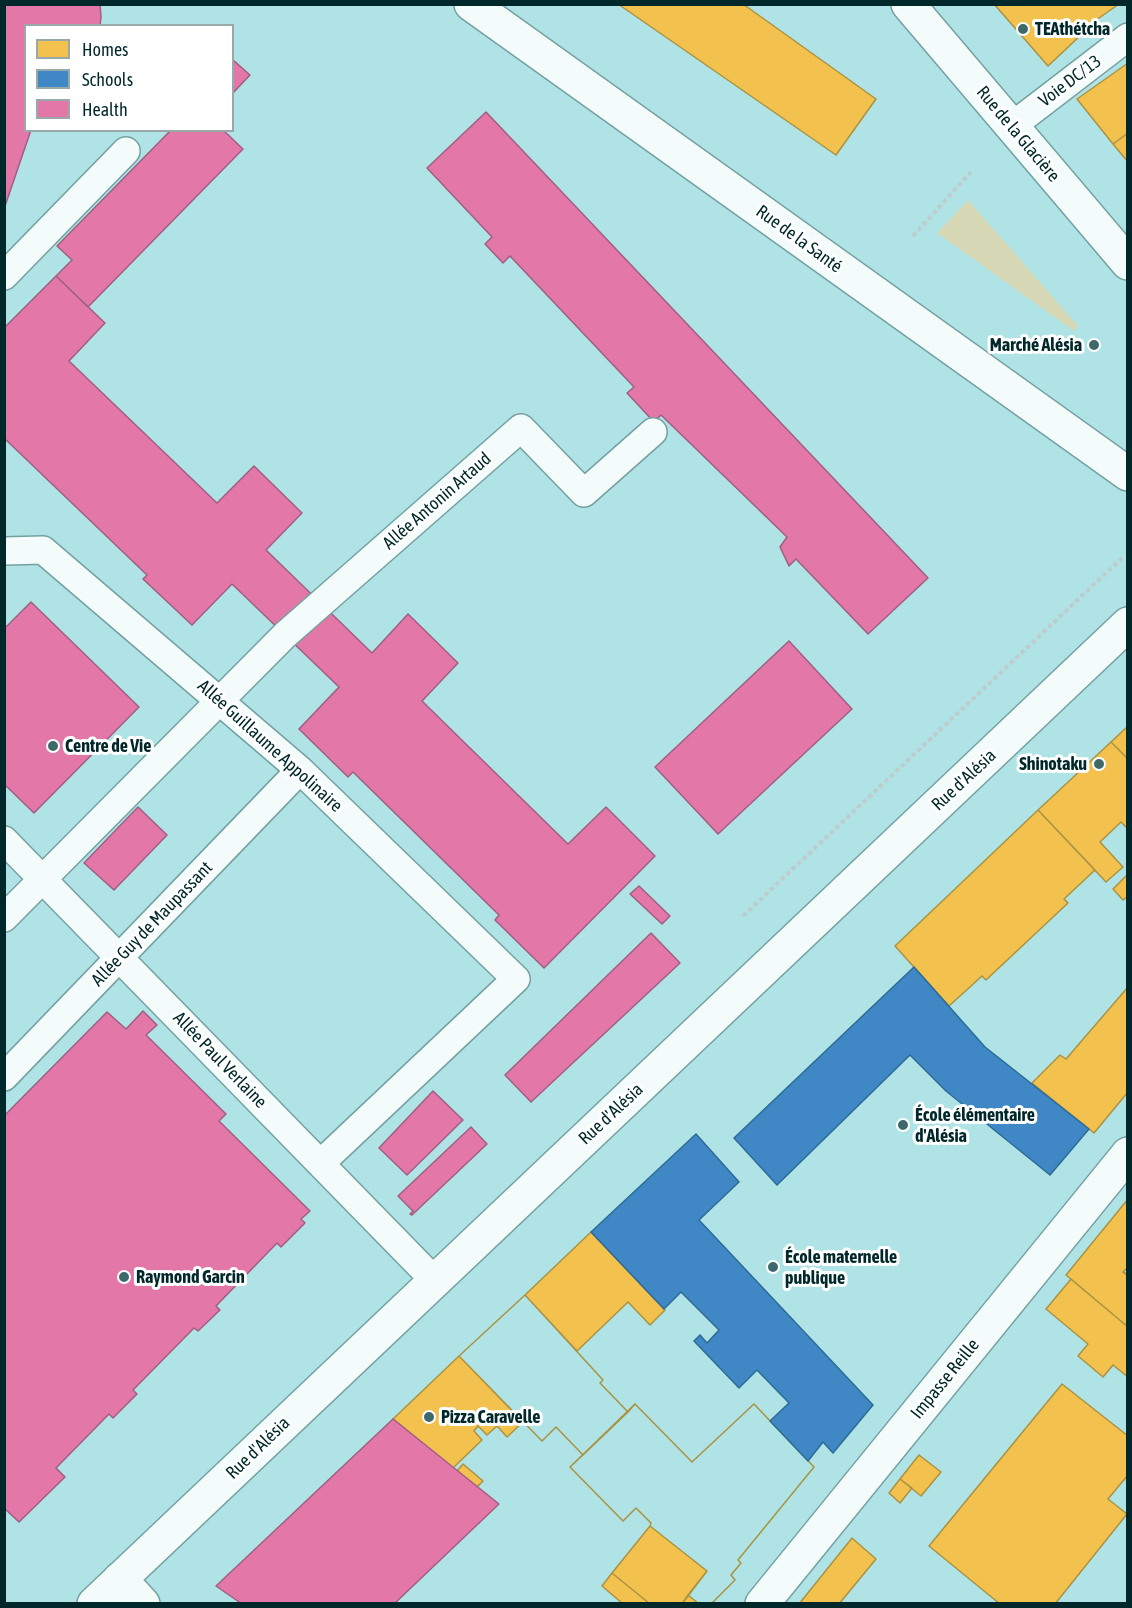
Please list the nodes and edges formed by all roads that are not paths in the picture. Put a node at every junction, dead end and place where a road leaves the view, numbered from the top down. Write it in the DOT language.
graph roads {
  1 [pos="471,4"];
  2 [pos="908,4"];
  3 [pos="1128,37"];
  4 [pos="1012,126"];
  5 [pos="126,151"];
  6 [pos="1128,263"];
  7 [pos="4,276"];
  8 [pos="653,432"];
  9 [pos="1128,474"];
  10 [pos="4,551"];
  11 [pos="1128,624"];
  12 [pos="220,700"];
  13 [pos="300,770"];
  14 [pos="4,840"];
  15 [pos="42,879"];
  16 [pos="4,918"];
  17 [pos="119,957"];
  18 [pos="4,1077"];
  19 [pos="1128,1154"];
  20 [pos="321,1163"];
  21 [pos="435,1281"];
  22 [pos="120,1579"];
  23 [pos="94,1604"];
  24 [pos="143,1604"];
  25 [pos="762,1604"];
  1 -- 9 [label="street, Rue de la Santé"];
  2 -- 4 [label="street, Rue de la Glacière"];
  3 -- 4 [label="lane, Voie DC/13"];
  4 -- 6 [label="street, Rue de la Glacière"];
  5 -- 7 [label="lane"];
  8 -- 12 [label="lane, Allée Antonin Artaud"];
  10 -- 12 [label="lane, Allée Guillaume Appolinaire"];
  11 -- 21 [label="street, Rue d'Alésia"];
  12 -- 13 [label="lane, Allée Guillaume Appolinaire"];
  12 -- 15 [label="lane"];
  13 -- 17 [label="lane, Allée Guy de Maupassant"];
  13 -- 20 [label="lane, Allée Guillaume Appolinaire"];
  14 -- 15 [label="lane, Allée Paul Verlaine"];
  15 -- 16 [label="lane"];
  15 -- 17 [label="lane, Allée Paul Verlaine"];
  17 -- 18 [label="lane, Allée Guy de Maupassant"];
  17 -- 20 [label="lane, Allée Paul Verlaine"];
  19 -- 25 [label="street, Impasse Reille"];
  20 -- 21 [label="lane, Allée Paul Verlaine"];
  21 -- 22 [label="street, Rue d'Alésia"];
  22 -- 23 [label="street, Rue d'Alésia"];
  22 -- 24 [label="street"];
}
